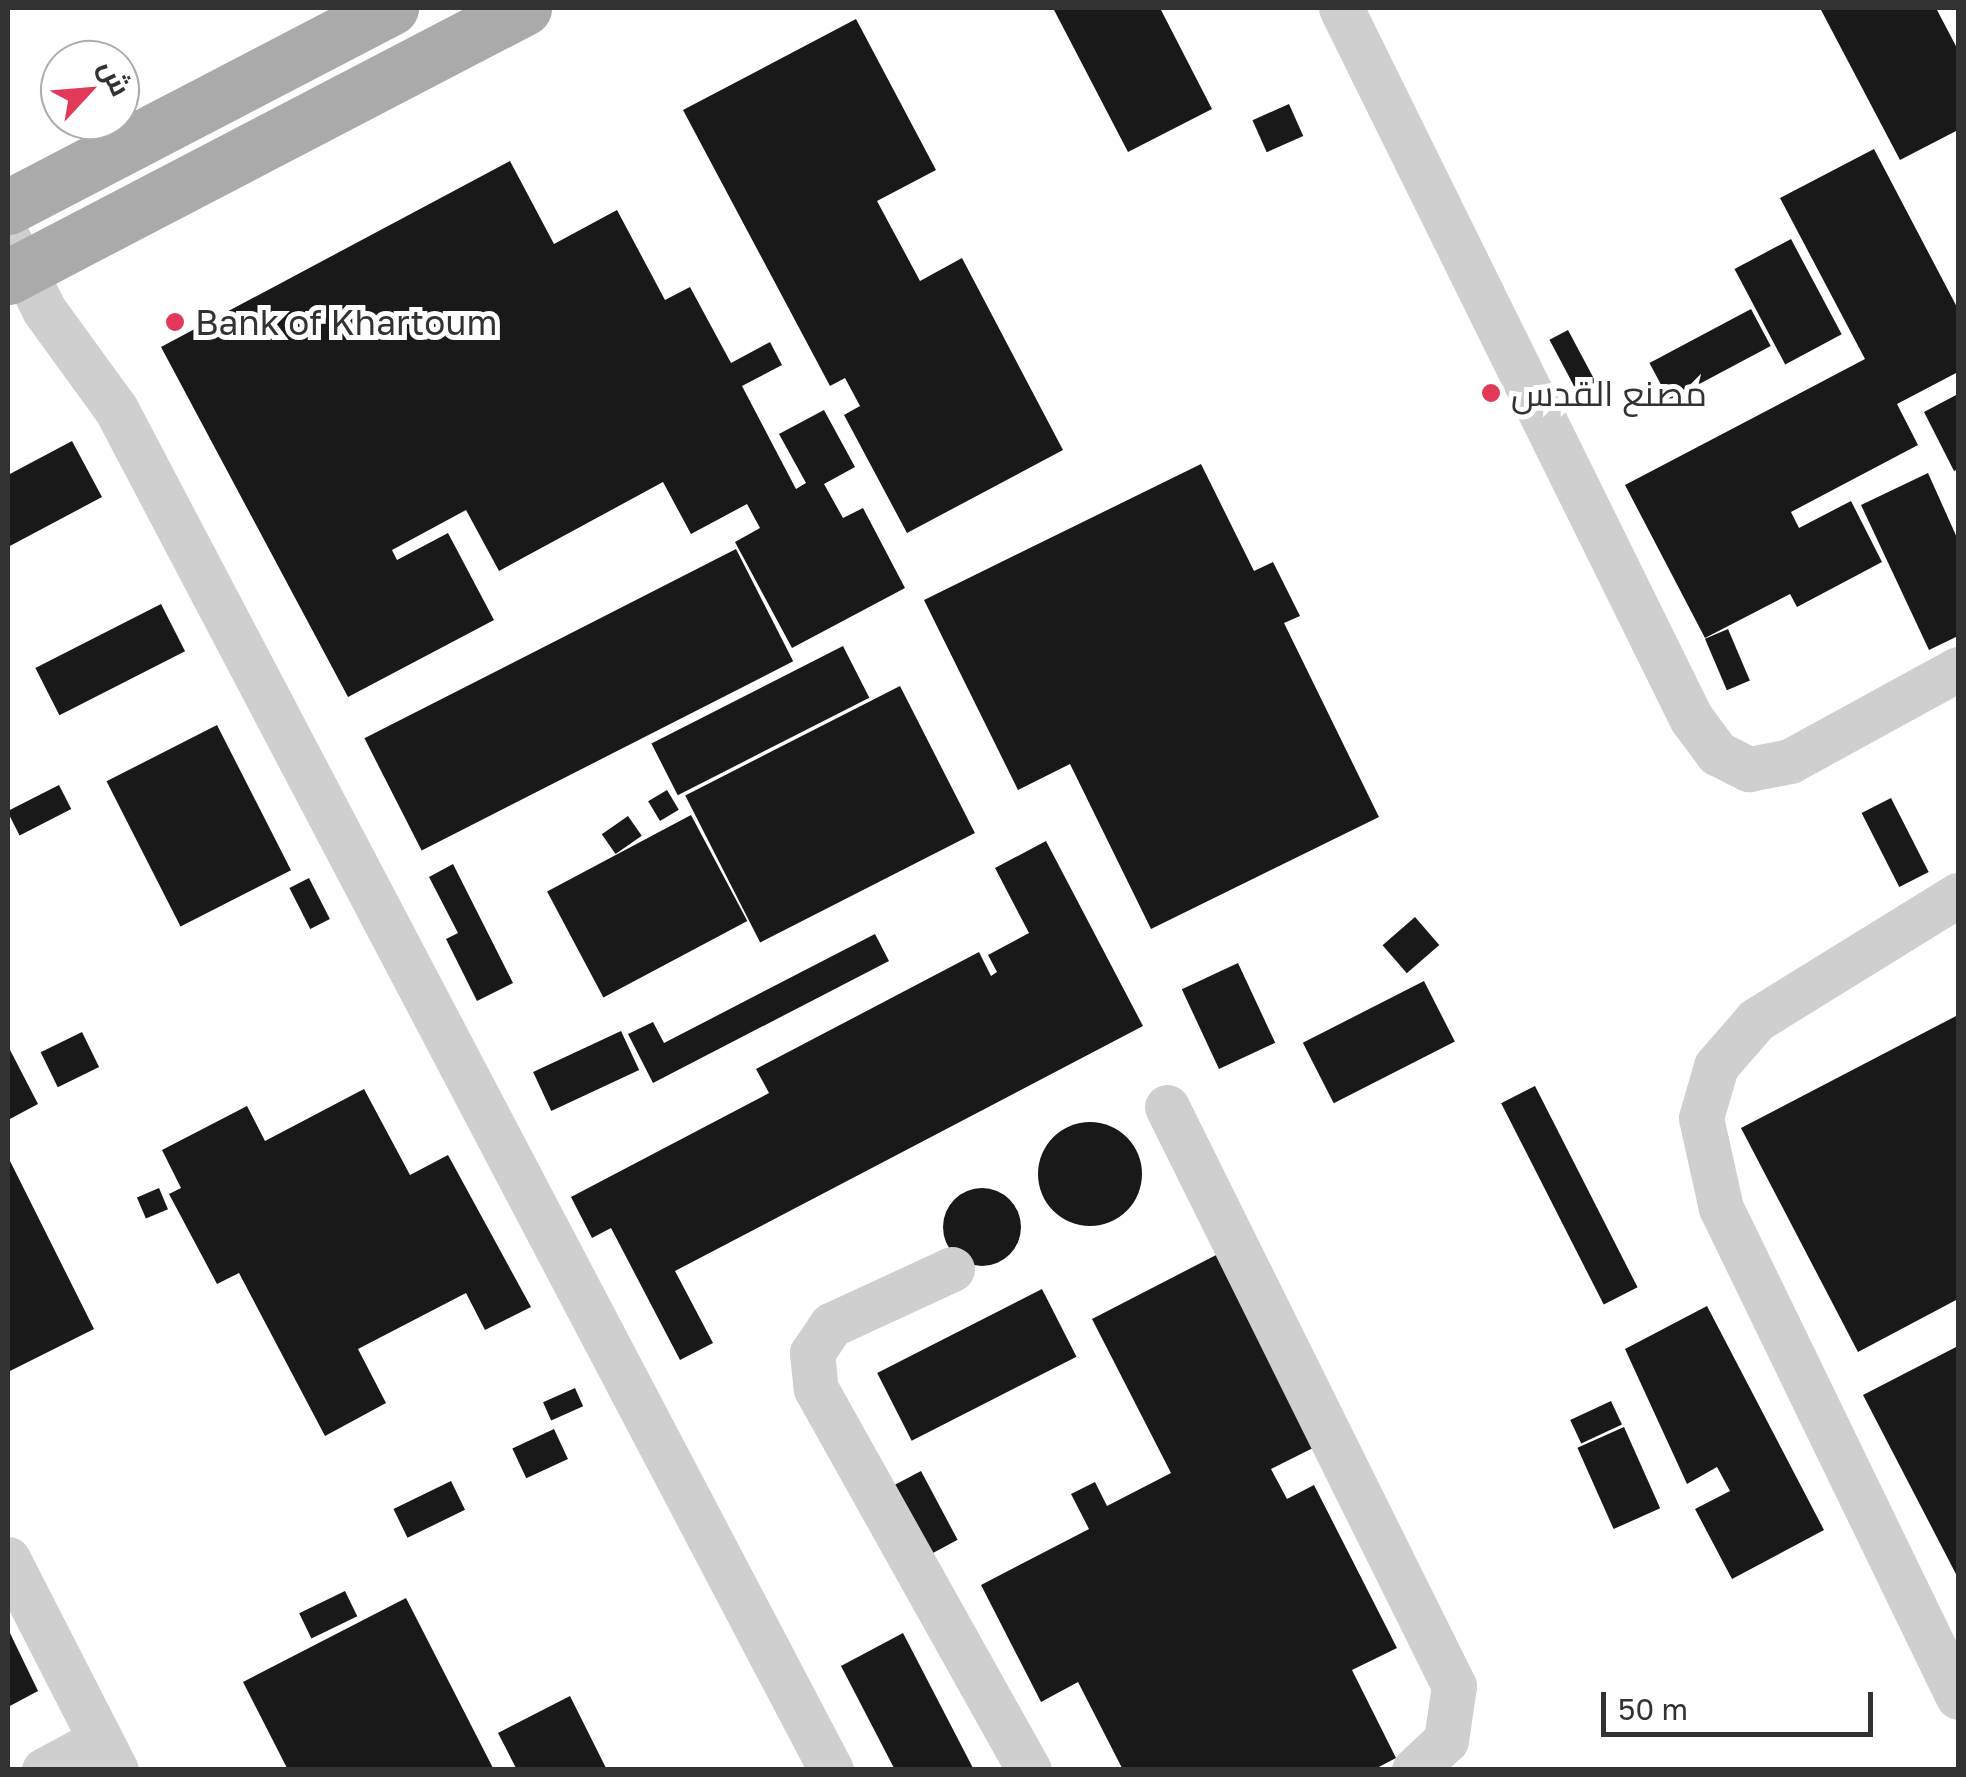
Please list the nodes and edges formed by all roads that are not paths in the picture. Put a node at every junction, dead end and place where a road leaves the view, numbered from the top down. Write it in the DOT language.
graph roads {
  1 [pos="391,8"];
  2 [pos="524,8"];
  3 [pos="1341,8"];
  4 [pos="8,207"];
  5 [pos="13,261"];
  6 [pos="1958,669"];
  7 [pos="1958,895"];
  8 [pos="1167,1107"];
  9 [pos="952,1269"];
  10 [pos="8,1559"];
  11 [pos="1958,1697"];
  12 [pos="108,1754"];
  13 [pos="44,1770"];
  14 [pos="831,1770"];
  15 [pos="1029,1770"];
  16 [pos="1414,1770"];
  1 -- 4 [label="main road"];
  2 -- 5 [label="main road"];
  3 -- 6 [label="lane"];
  5 -- 14 [label="lane"];
  7 -- 11 [label="lane"];
  8 -- 16 [label="lane"];
  9 -- 15 [label="lane"];
  10 -- 12 [label="lane"];
  12 -- 13 [label="lane"];
}
